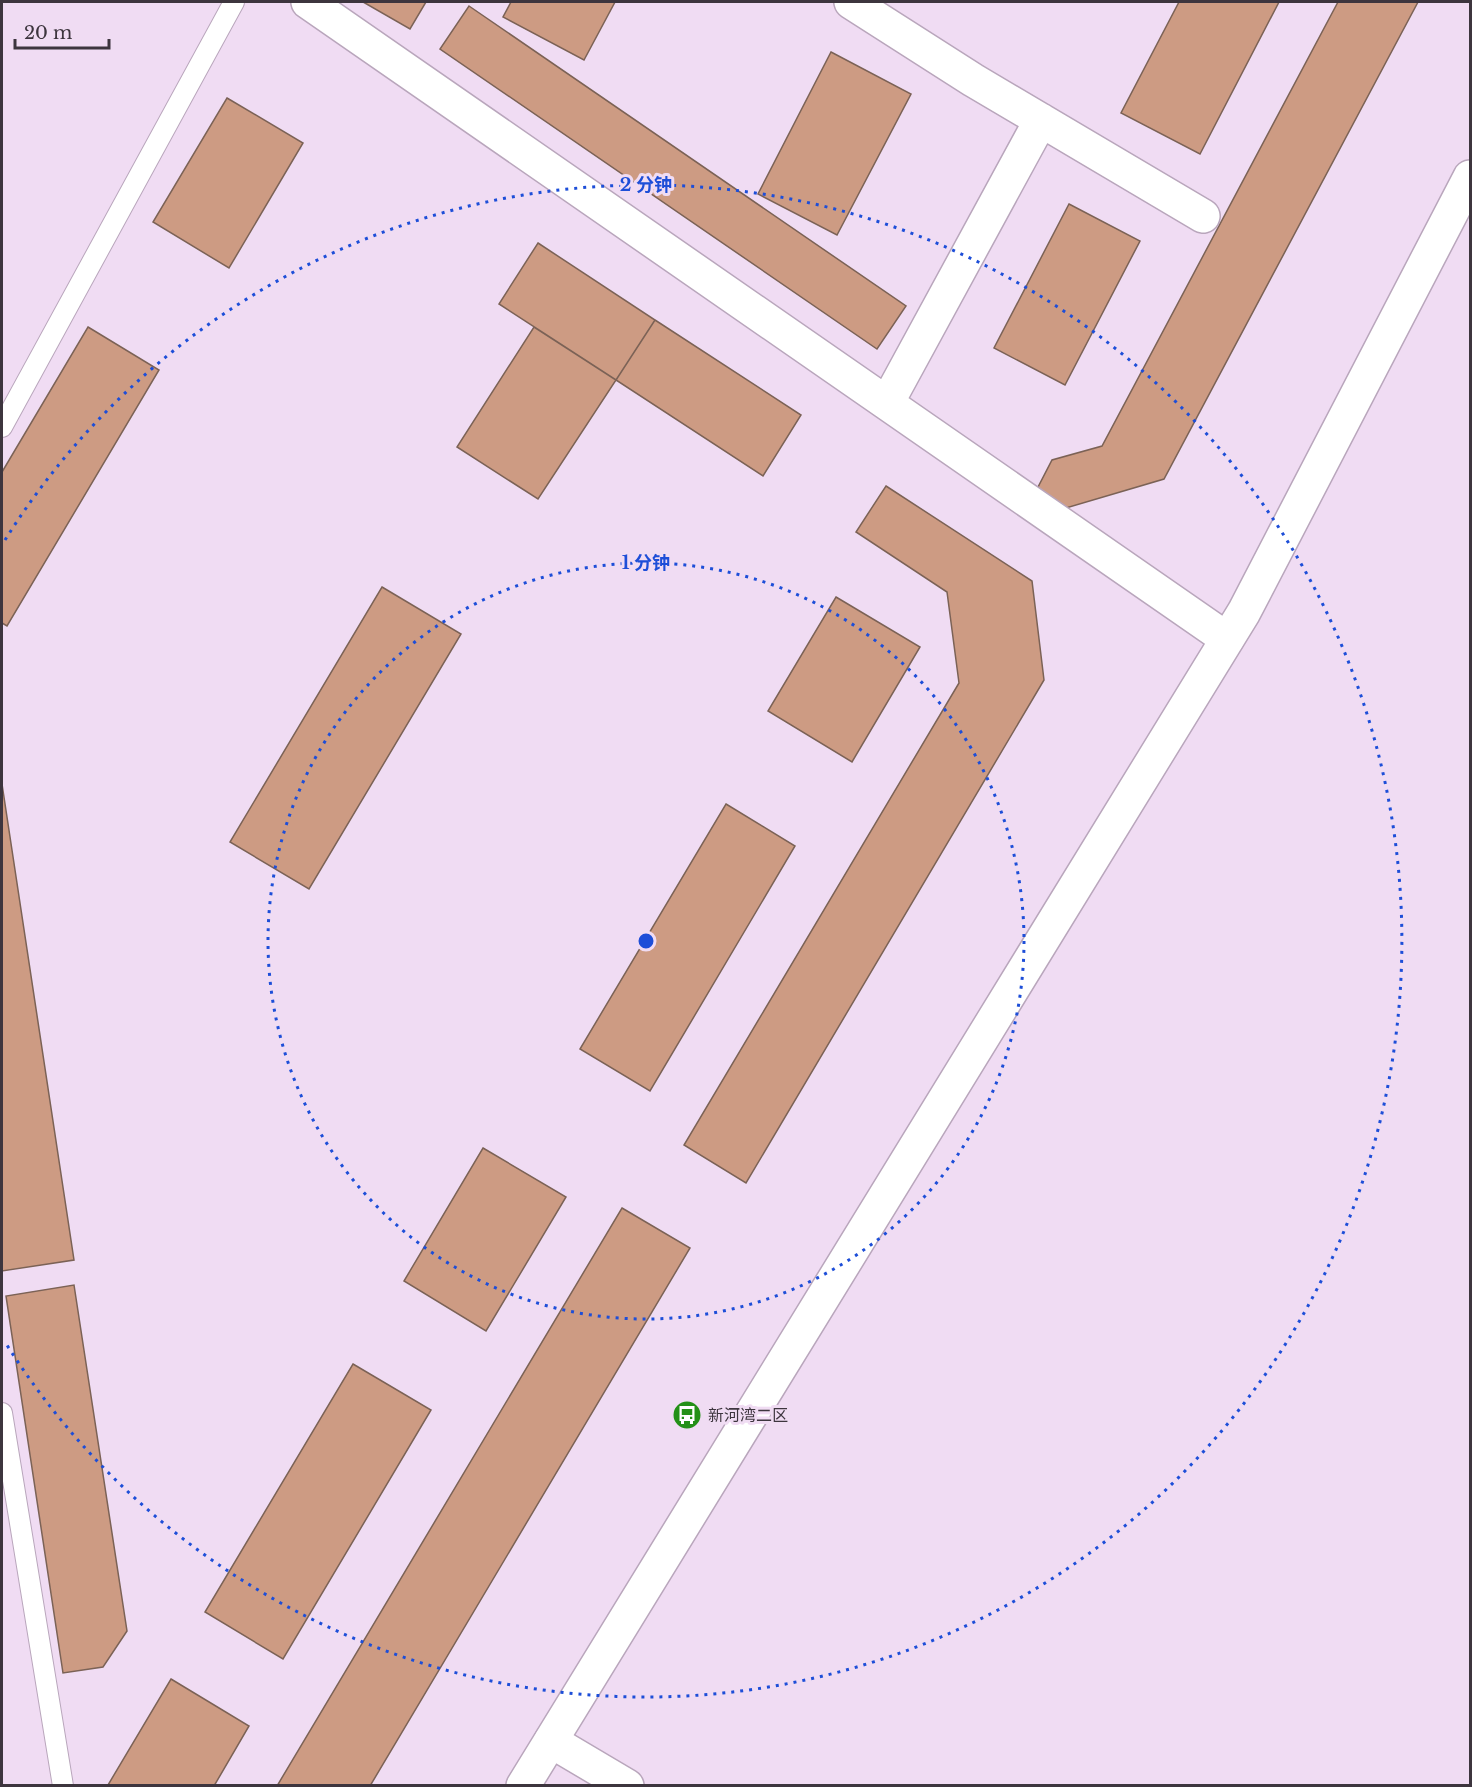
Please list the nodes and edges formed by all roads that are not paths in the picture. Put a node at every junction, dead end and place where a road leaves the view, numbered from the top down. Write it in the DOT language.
graph roads {
  1 [pos="234,2"];
  2 [pos="308,2"];
  3 [pos="852,2"];
  4 [pos="1041,120"];
  5 [pos="1470,177"];
  6 [pos="1203,216"];
  7 [pos="887,403"];
  8 [pos="2,427"];
  9 [pos="1227,639"];
  10 [pos="2,1413"];
  11 [pos="551,1741"];
  12 [pos="63,1785"];
  13 [pos="523,1785"];
  14 [pos="627,1785"];
  1 -- 8 [label="lane"];
  2 -- 7 [label="street"];
  3 -- 4 [label="street"];
  4 -- 6 [label="street"];
  4 -- 7 [label="street"];
  5 -- 9 [label="street"];
  7 -- 9 [label="street"];
  9 -- 11 [label="street"];
  10 -- 12 [label="lane"];
  11 -- 13 [label="street"];
  11 -- 14 [label="street"];
}
